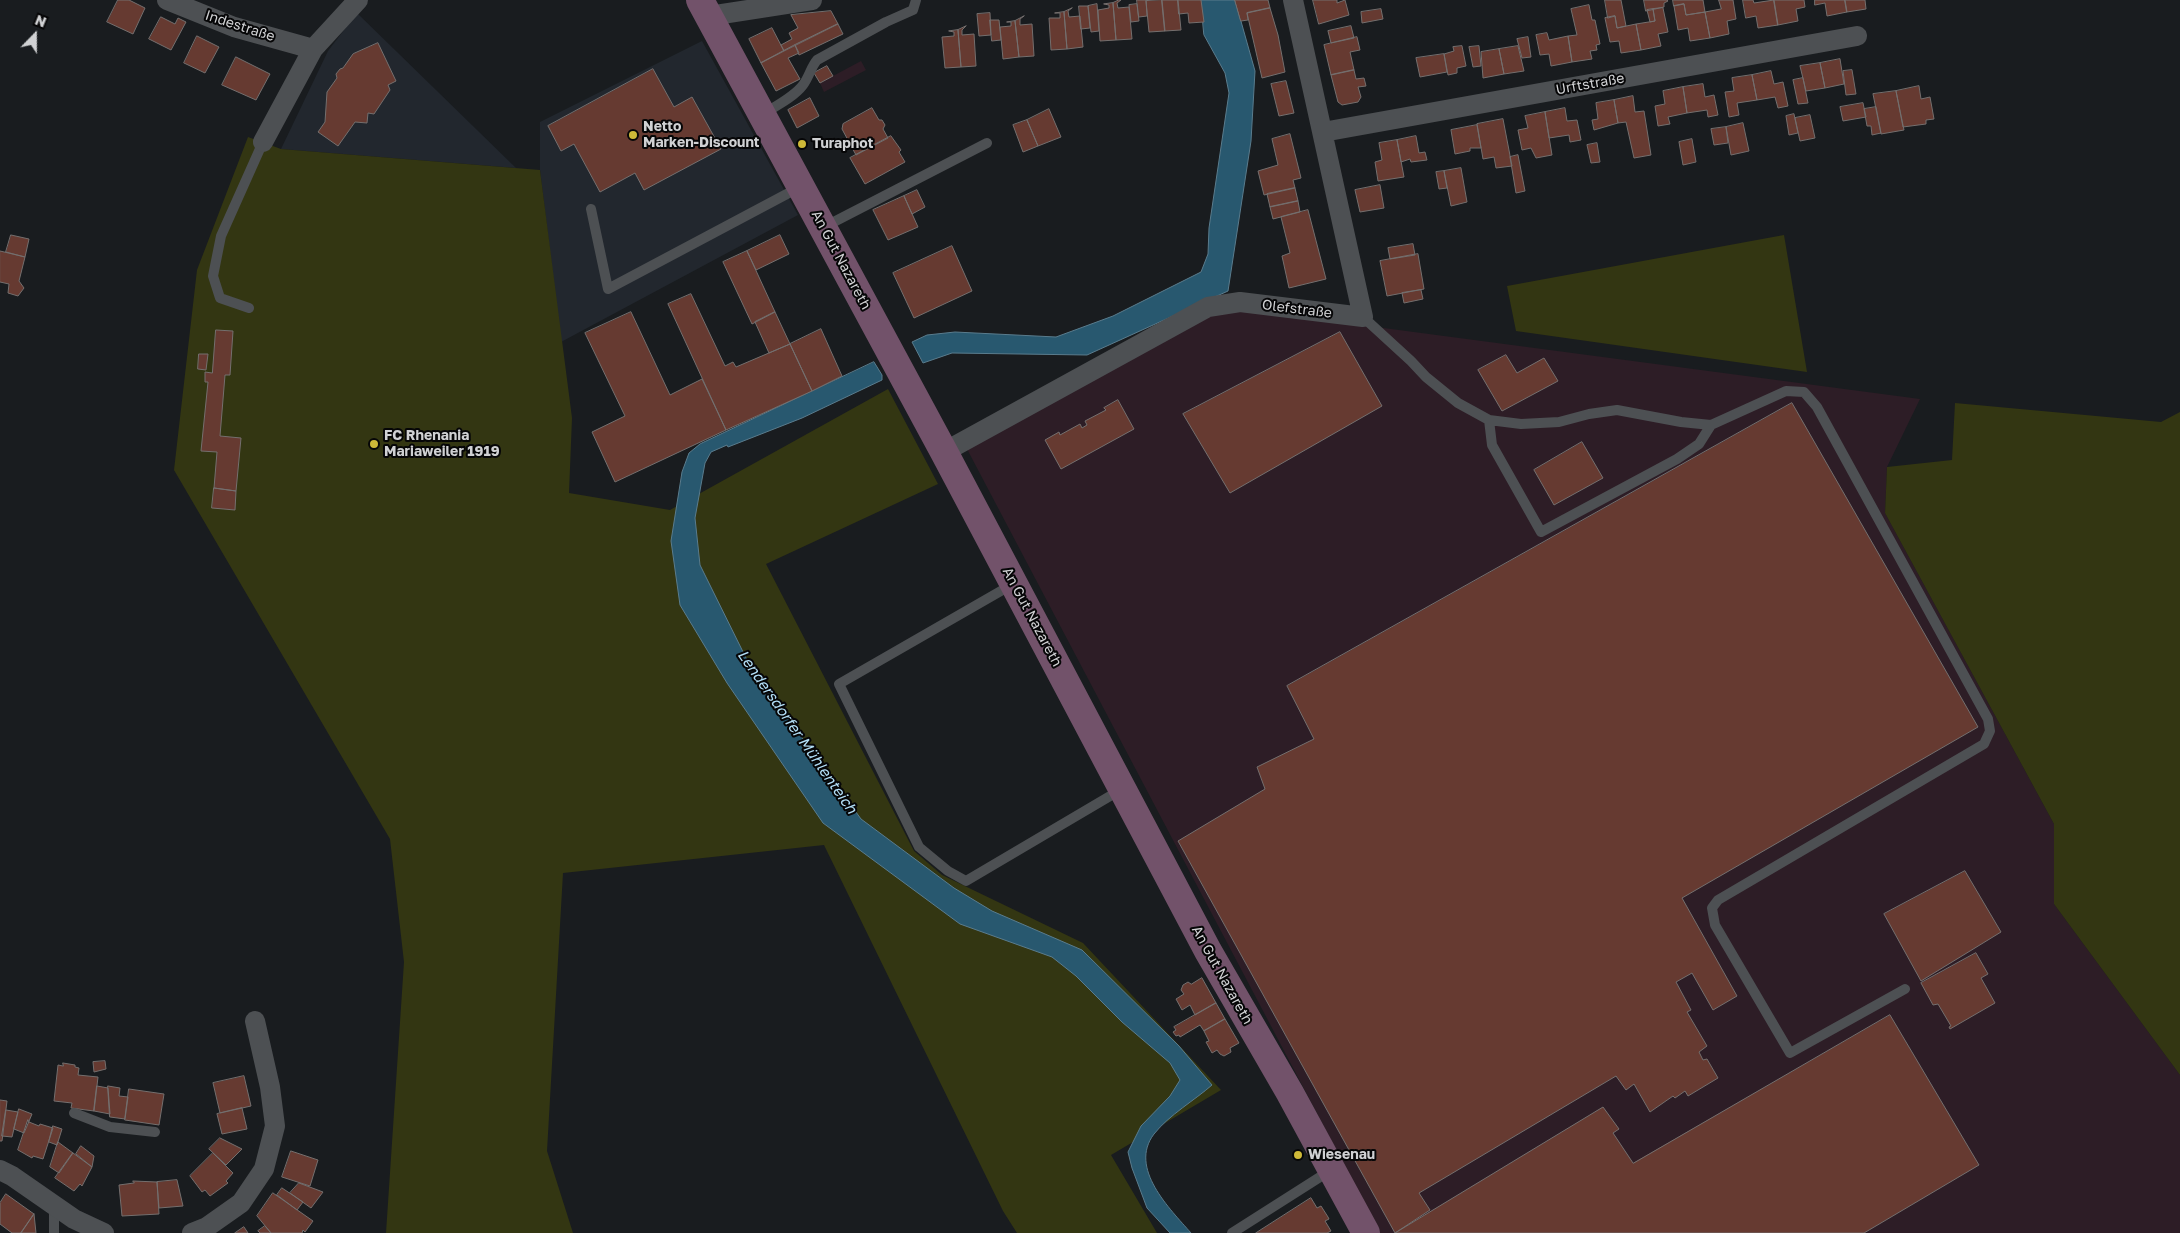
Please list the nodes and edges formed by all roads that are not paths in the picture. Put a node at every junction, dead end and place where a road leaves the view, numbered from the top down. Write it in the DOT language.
graph roads {
  1 [pos="168,0"];
  2 [pos="358,0"];
  3 [pos="812,0"];
  4 [pos="916,0"];
  5 [pos="1292,0"];
  6 [pos="705,8"];
  7 [pos="1857,36"];
  8 [pos="313,49"];
  9 [pos="762,115"];
  10 [pos="1323,132"];
  11 [pos="263,142"];
  12 [pos="987,143"];
  13 [pos="801,187"];
  14 [pos="591,209"];
  15 [pos="823,227"];
  16 [pos="249,308"];
  17 [pos="1363,317"];
  18 [pos="1489,420"];
  19 [pos="1711,425"];
  20 [pos="944,452"];
  21 [pos="1014,584"];
  22 [pos="1122,789"];
  23 [pos="1905,989"];
  24 [pos="255,1020"];
  25 [pos="74,1113"];
  26 [pos="156,1132"];
  27 [pos="0,1170"];
  28 [pos="1332,1170"];
  29 [pos="54,1205"];
  30 [pos="54,1233"];
  31 [pos="104,1233"];
  32 [pos="192,1233"];
  33 [pos="1232,1233"];
  34 [pos="1366,1233"];
  1 -- 8 [label="street, Indestraße"];
  2 -- 8 [label="street"];
  3 -- 6 [label="street"];
  4 -- 9 [label="lane"];
  5 -- 10 [label="street"];
  6 -- 9 [label="main road, An Gut Nazareth"];
  7 -- 10 [label="street, Urftstraße"];
  8 -- 11 [label="street"];
  9 -- 13 [label="main road, An Gut Nazareth"];
  10 -- 17 [label="street"];
  11 -- 16 [label="lane"];
  12 -- 15 [label="lane"];
  13 -- 14 [label="lane"];
  13 -- 15 [label="main road, An Gut Nazareth"];
  15 -- 20 [label="main road, An Gut Nazareth"];
  17 -- 18 [label="lane"];
  17 -- 20 [label="street, Olefstraße"];
  18 -- 19 [label="lane"];
  18 -- 19 [label="lane"];
  19 -- 23 [label="lane"];
  20 -- 21 [label="main road, An Gut Nazareth"];
  21 -- 22 [label="main road, An Gut Nazareth"];
  21 -- 22 [label="lane"];
  22 -- 28 [label="main road, An Gut Nazareth"];
  24 -- 32 [label="street"];
  25 -- 26 [label="lane"];
  27 -- 29 [label="street"];
  28 -- 33 [label="lane"];
  28 -- 34 [label="main road, An Gut Nazareth"];
  29 -- 30 [label="lane"];
  29 -- 31 [label="street"];
}
